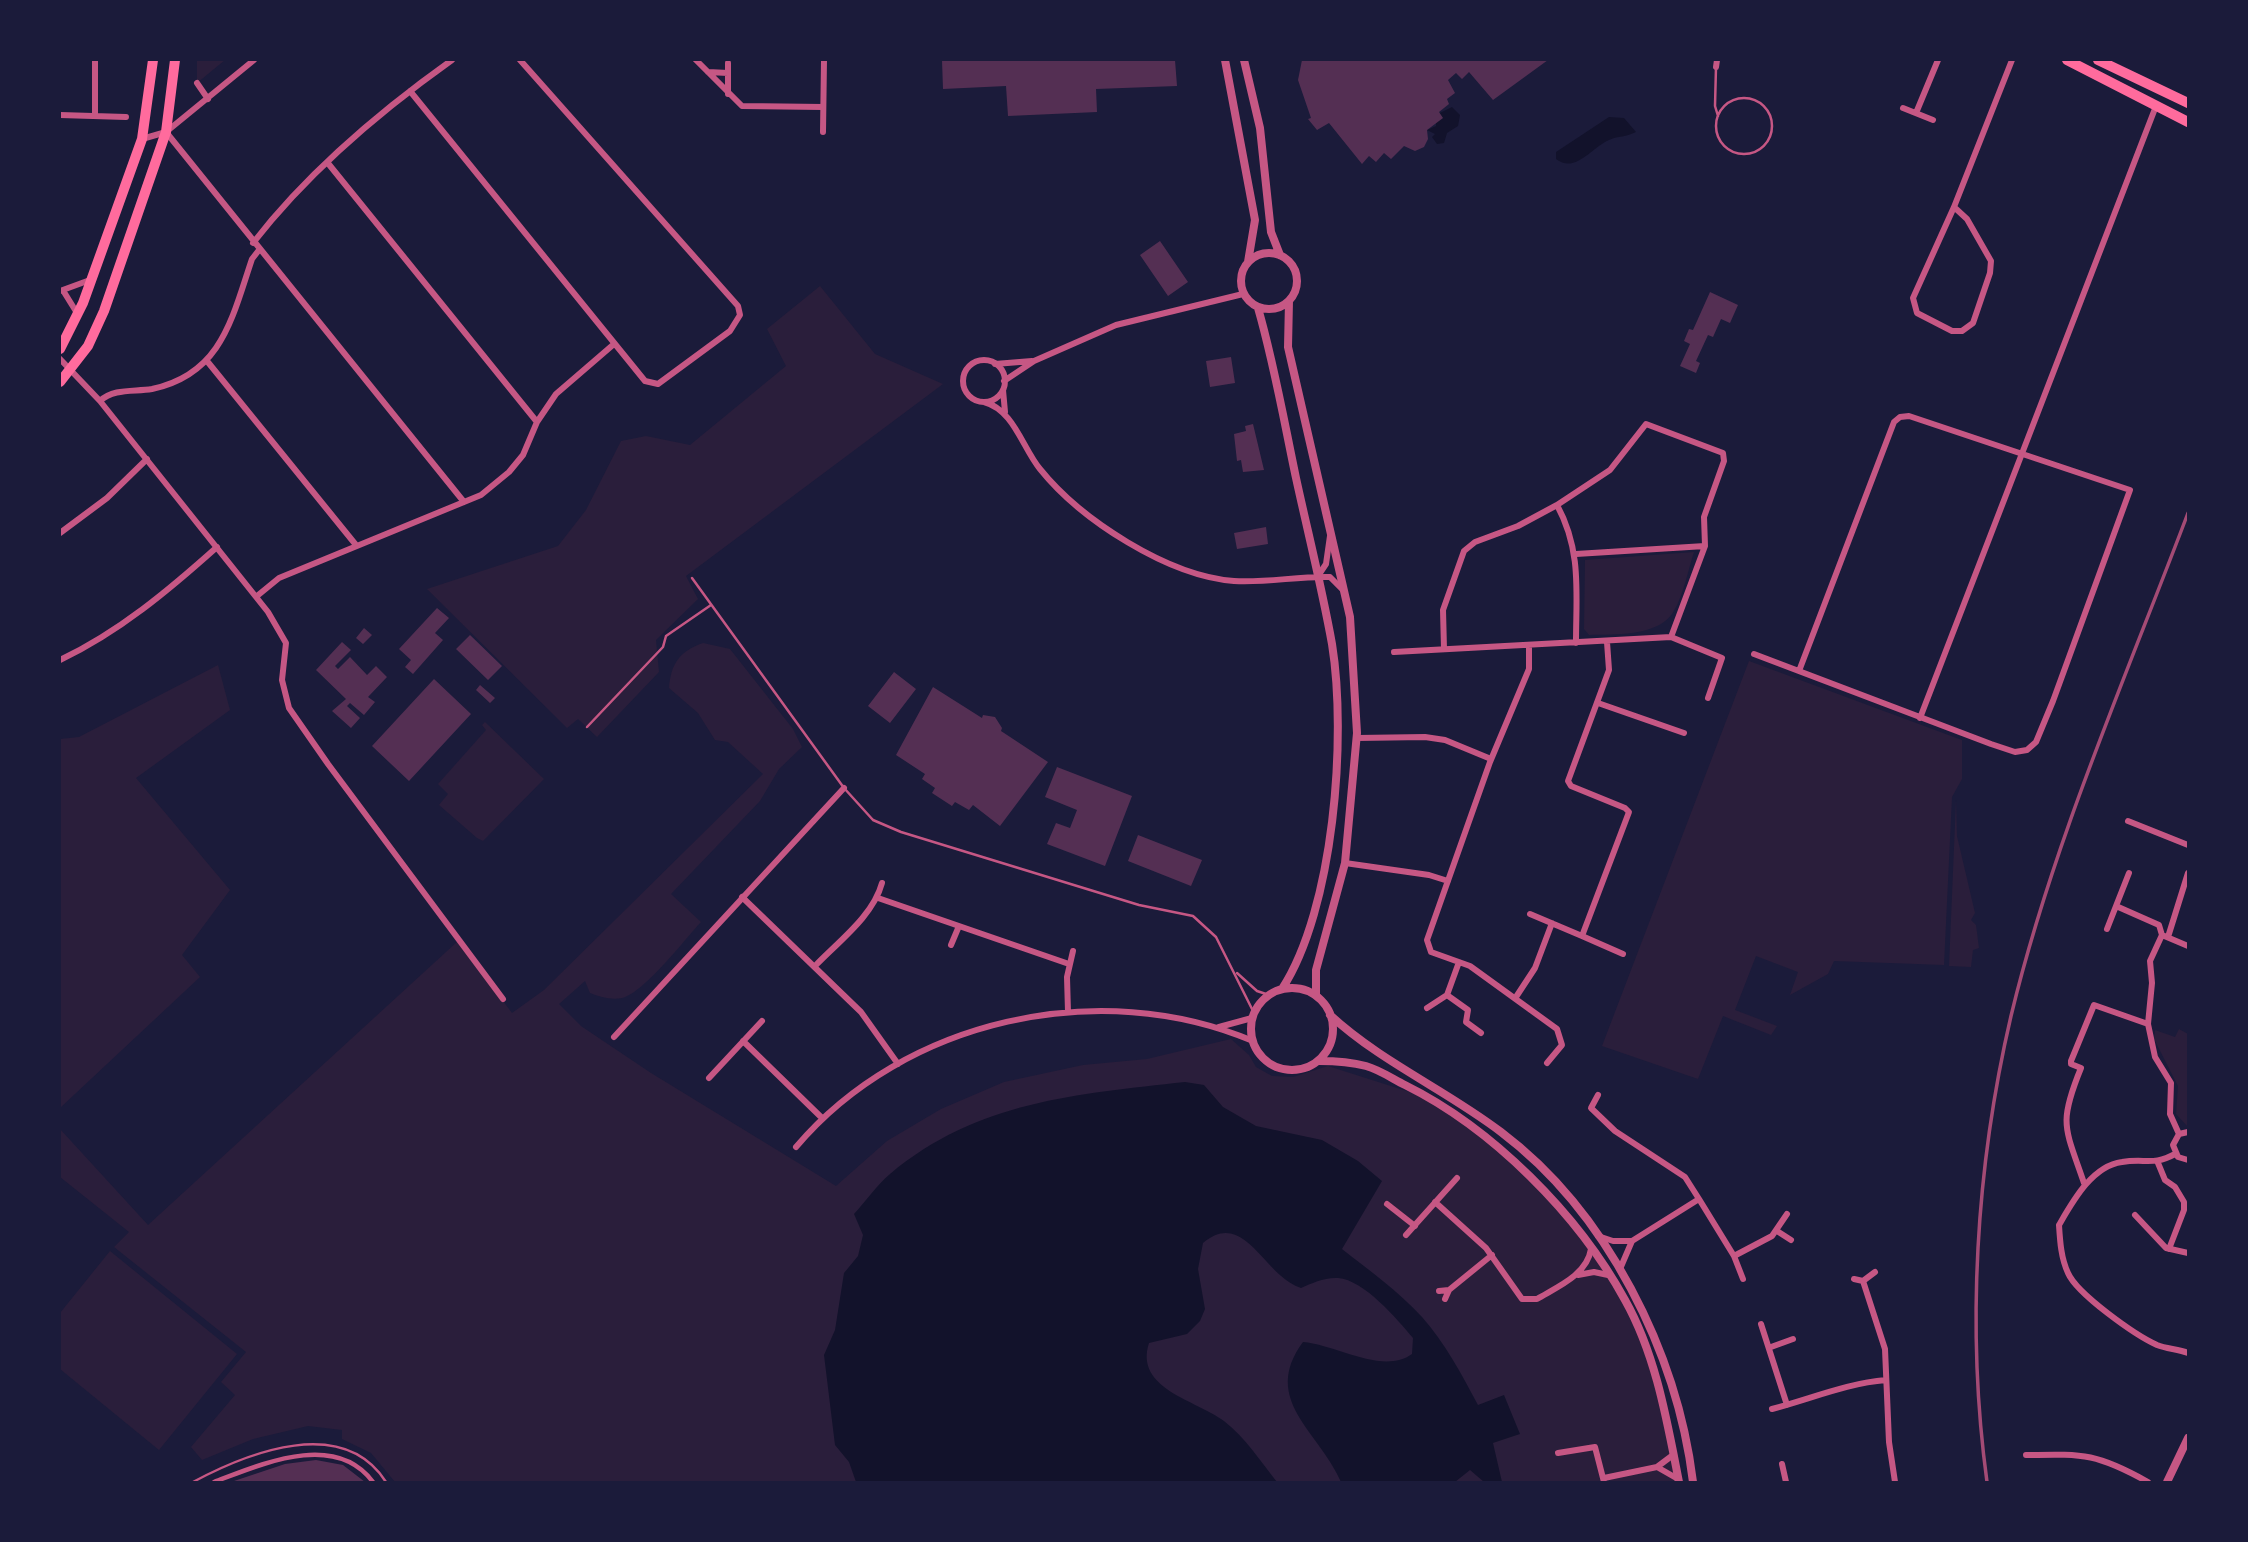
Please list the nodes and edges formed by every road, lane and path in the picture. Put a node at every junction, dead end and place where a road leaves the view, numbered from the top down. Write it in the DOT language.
graph roads {
  1 [pos="96,60"];
  2 [pos="153,60"];
  3 [pos="174,60"];
  4 [pos="254,60"];
  5 [pos="452,60"];
  6 [pos="520,60"];
  7 [pos="696,60"];
  8 [pos="824,60"];
  9 [pos="1225,60"];
  10 [pos="1244,60"];
  11 [pos="1938,60"];
  12 [pos="2012,60"];
  13 [pos="2067,60"];
  14 [pos="2098,60"];
  15 [pos="729,62"];
  16 [pos="1717,63"];
  17 [pos="708,72"];
  18 [pos="728,72"];
  19 [pos="197,83"];
  20 [pos="410,91"];
  21 [pos="728,94"];
  22 [pos="208,99"];
  23 [pos="2189,103"];
  24 [pos="2156,106"];
  25 [pos="823,107"];
  26 [pos="1903,108"];
  27 [pos="1916,113"];
  28 [pos="60,115"];
  29 [pos="95,116"];
  30 [pos="1718,116"];
  31 [pos="126,117"];
  32 [pos="1933,120"];
  33 [pos="2189,122"];
  34 [pos="166,132"];
  35 [pos="823,132"];
  36 [pos="142,139"];
  37 [pos="327,162"];
  38 [pos="1954,207"];
  39 [pos="253,243"];
  40 [pos="259,250"];
  41 [pos="1280,255"];
  42 [pos="1248,262"];
  43 [pos="92,279"];
  44 [pos="62,291"];
  45 [pos="1243,294"];
  46 [pos="1289,301"];
  47 [pos="1258,308"];
  48 [pos="78,315"];
  49 [pos="614,344"];
  50 [pos="60,349"];
  51 [pos="60,359"];
  52 [pos="207,361"];
  53 [pos="1034,361"];
  54 [pos="995,364"];
  55 [pos="71,369"];
  56 [pos="60,382"];
  57 [pos="1004,385"];
  58 [pos="100,401"];
  59 [pos="984,402"];
  60 [pos="1005,412"];
  61 [pos="537,422"];
  62 [pos="2022,452"];
  63 [pos="147,459"];
  64 [pos="464,502"];
  65 [pos="1557,505"];
  66 [pos="1331,530"];
  67 [pos="60,533"];
  68 [pos="356,545"];
  69 [pos="1705,546"];
  70 [pos="218,547"];
  71 [pos="1576,554"];
  72 [pos="1318,576"];
  73 [pos="692,578"];
  74 [pos="1345,593"];
  75 [pos="257,596"];
  76 [pos="711,605"];
  77 [pos="1671,637"];
  78 [pos="1607,642"];
  79 [pos="1576,643"];
  80 [pos="1529,645"];
  81 [pos="1444,649"];
  82 [pos="1394,652"];
  83 [pos="1754,654"];
  84 [pos="60,660"];
  85 [pos="1799,671"];
  86 [pos="1709,698"];
  87 [pos="1598,702"];
  88 [pos="1920,718"];
  89 [pos="586,727"];
  90 [pos="1684,733"];
  91 [pos="1357,738"];
  92 [pos="1491,759"];
  93 [pos="844,788"];
  94 [pos="2129,821"];
  95 [pos="2189,845"];
  96 [pos="1345,863"];
  97 [pos="2129,873"];
  98 [pos="2189,873"];
  99 [pos="1448,881"];
  100 [pos="882,883"];
  101 [pos="742,897"];
  102 [pos="878,898"];
  103 [pos="2116,906"];
  104 [pos="1530,914"];
  105 [pos="1552,923"];
  106 [pos="959,926"];
  107 [pos="2107,929"];
  108 [pos="1582,936"];
  109 [pos="2165,936"];
  110 [pos="951,946"];
  111 [pos="2189,946"];
  112 [pos="1073,951"];
  113 [pos="1623,954"];
  114 [pos="1459,962"];
  115 [pos="1069,964"];
  116 [pos="816,965"];
  117 [pos="1235,971"];
  118 [pos="1282,989"];
  119 [pos="1269,995"];
  120 [pos="1316,995"];
  121 [pos="1447,995"];
  122 [pos="1516,997"];
  123 [pos="503,999"];
  124 [pos="1427,1008"];
  125 [pos="1068,1012"];
  126 [pos="1253,1015"];
  127 [pos="1330,1015"];
  128 [pos="762,1021"];
  129 [pos="2148,1024"];
  130 [pos="1219,1027"];
  131 [pos="1481,1033"];
  132 [pos="614,1037"];
  133 [pos="743,1041"];
  134 [pos="1253,1041"];
  135 [pos="1319,1060"];
  136 [pos="1547,1063"];
  137 [pos="898,1064"];
  138 [pos="709,1078"];
  139 [pos="1598,1095"];
  140 [pos="821,1118"];
  141 [pos="2189,1132"];
  142 [pos="2179,1134"];
  143 [pos="796,1147"];
  144 [pos="2175,1154"];
  145 [pos="2189,1160"];
  146 [pos="2158,1163"];
  147 [pos="1457,1178"];
  148 [pos="2084,1182"];
  149 [pos="1699,1199"];
  150 [pos="1435,1202"];
  151 [pos="1387,1203"];
  152 [pos="1787,1214"];
  153 [pos="2135,1215"];
  154 [pos="1415,1226"];
  155 [pos="1777,1231"];
  156 [pos="1596,1235"];
  157 [pos="1406,1236"];
  158 [pos="1791,1240"];
  159 [pos="1632,1241"];
  160 [pos="1591,1249"];
  161 [pos="2169,1249"];
  162 [pos="2189,1253"];
  163 [pos="1492,1255"];
  164 [pos="1734,1255"];
  165 [pos="1620,1271"];
  166 [pos="1875,1272"];
  167 [pos="1608,1275"];
  168 [pos="1572,1277"];
  169 [pos="1743,1279"];
  170 [pos="1854,1279"];
  171 [pos="1863,1281"];
  172 [pos="1448,1290"];
  173 [pos="1439,1291"];
  174 [pos="1445,1299"];
  175 [pos="1761,1324"];
  176 [pos="1793,1339"];
  177 [pos="1771,1347"];
  178 [pos="2189,1353"];
  179 [pos="1886,1380"];
  180 [pos="1787,1405"];
  181 [pos="1772,1409"];
  182 [pos="2189,1438"];
  183 [pos="1558,1453"];
  184 [pos="1674,1455"];
  185 [pos="2026,1455"];
  186 [pos="1782,1464"];
  187 [pos="1657,1467"];
  188 [pos="1604,1480"];
  189 [pos="1678,1480"];
  190 [pos="193,1482"];
  191 [pos="214,1482"];
  192 [pos="373,1482"];
  193 [pos="386,1482"];
  194 [pos="1693,1482"];
  195 [pos="1786,1482"];
  196 [pos="1895,1482"];
  197 [pos="2148,1482"];
  198 [pos="2167,1482"];
  1 -- 29 [label="street"];
  2 -- 36 [label="highway"];
  3 -- 34 [label="highway"];
  4 -- 22 [label="street"];
  5 -- 20 [label="street"];
  6 -- 49 [label="street"];
  7 -- 17 [label="street"];
  8 -- 25 [label="street"];
  9 -- 42 [label="street"];
  10 -- 41 [label="street"];
  11 -- 27 [label="street"];
  12 -- 38 [label="street"];
  13 -- 24 [label="highway"];
  14 -- 23 [label="highway"];
  15 -- 18 [label="street"];
  16 -- 30 [label="lane"];
  17 -- 18 [label="street"];
  17 -- 21 [label="street"];
  18 -- 21 [label="street"];
  19 -- 22 [label="street"];
  20 -- 37 [label="street"];
  20 -- 49 [label="street"];
  21 -- 25 [label="street"];
  22 -- 34 [label="street"];
  24 -- 33 [label="highway"];
  24 -- 62 [label="street"];
  25 -- 35 [label="street"];
  26 -- 27 [label="street"];
  27 -- 32 [label="street"];
  28 -- 29 [label="street"];
  29 -- 31 [label="street"];
  30 -- 30 [label="lane"];
  34 -- 36 [label="street"];
  34 -- 39 [label="street"];
  34 -- 55 [label="highway"];
  36 -- 43 [label="highway"];
  37 -- 39 [label="street"];
  37 -- 61 [label="street"];
  38 -- 38 [label="street"];
  39 -- 40 [label="street"];
  40 -- 52 [label="street"];
  40 -- 64 [label="street"];
  41 -- 42 [label="street"];
  41 -- 46 [label="street"];
  42 -- 45 [label="street"];
  43 -- 44 [label="street"];
  43 -- 48 [label="highway"];
  44 -- 48 [label="street"];
  45 -- 47 [label="street"];
  45 -- 53 [label="street"];
  46 -- 47 [label="street"];
  46 -- 66 [label="street"];
  47 -- 72 [label="street"];
  48 -- 50 [label="highway"];
  49 -- 61 [label="street"];
  51 -- 55 [label="street"];
  52 -- 58 [label="street"];
  52 -- 68 [label="street"];
  53 -- 54 [label="street"];
  53 -- 57 [label="street"];
  54 -- 57 [label="street"];
  54 -- 59 [label="street"];
  55 -- 56 [label="highway"];
  55 -- 58 [label="street"];
  57 -- 59 [label="street"];
  57 -- 60 [label="street"];
  58 -- 63 [label="street"];
  59 -- 60 [label="street"];
  60 -- 72 [label="street"];
  61 -- 64 [label="street"];
  62 -- 85 [label="street"];
  62 -- 88 [label="street"];
  62 -- 88 [label="street"];
  63 -- 67 [label="street"];
  63 -- 70 [label="street"];
  64 -- 68 [label="street"];
  65 -- 69 [label="street"];
  65 -- 71 [label="street"];
  65 -- 81 [label="street"];
  66 -- 72 [label="street"];
  66 -- 74 [label="street"];
  68 -- 75 [label="street"];
  69 -- 71 [label="street"];
  69 -- 77 [label="street"];
  70 -- 75 [label="street"];
  70 -- 84 [label="street"];
  71 -- 79 [label="street"];
  72 -- 74 [label="street"];
  72 -- 118 [label="street"];
  73 -- 76 [label="lane"];
  74 -- 91 [label="street"];
  75 -- 123 [label="street"];
  76 -- 89 [label="lane"];
  76 -- 93 [label="lane"];
  77 -- 78 [label="street"];
  77 -- 86 [label="street"];
  78 -- 79 [label="street"];
  78 -- 87 [label="street"];
  79 -- 80 [label="street"];
  80 -- 81 [label="street"];
  80 -- 92 [label="street"];
  81 -- 82 [label="street"];
  83 -- 85 [label="street"];
  85 -- 88 [label="street"];
  87 -- 90 [label="street"];
  87 -- 108 [label="street"];
  91 -- 92 [label="street"];
  91 -- 96 [label="street"];
  92 -- 99 [label="street"];
  93 -- 101 [label="street"];
  93 -- 117 [label="lane"];
  94 -- 95 [label="street"];
  96 -- 99 [label="street"];
  96 -- 120 [label="street"];
  97 -- 103 [label="street"];
  98 -- 109 [label="street"];
  99 -- 114 [label="street"];
  100 -- 102 [label="street"];
  101 -- 116 [label="street"];
  101 -- 132 [label="street"];
  102 -- 106 [label="street"];
  102 -- 116 [label="street"];
  103 -- 107 [label="street"];
  103 -- 109 [label="street"];
  104 -- 105 [label="street"];
  105 -- 108 [label="street"];
  105 -- 122 [label="street"];
  106 -- 110 [label="street"];
  106 -- 115 [label="street"];
  108 -- 113 [label="street"];
  109 -- 111 [label="street"];
  109 -- 129 [label="street"];
  112 -- 115 [label="street"];
  114 -- 121 [label="street"];
  114 -- 122 [label="street"];
  115 -- 125 [label="street"];
  116 -- 137 [label="street"];
  117 -- 119 [label="lane"];
  117 -- 126 [label="lane"];
  118 -- 119 [label="street"];
  118 -- 120 [label="street"];
  119 -- 126 [label="street"];
  120 -- 127 [label="street"];
  121 -- 124 [label="street"];
  121 -- 131 [label="street"];
  122 -- 136 [label="street"];
  125 -- 130 [label="street"];
  125 -- 137 [label="street"];
  126 -- 130 [label="street"];
  126 -- 134 [label="street"];
  127 -- 135 [label="street"];
  127 -- 156 [label="street"];
  128 -- 133 [label="street"];
  129 -- 142 [label="street"];
  129 -- 148 [label="street"];
  130 -- 134 [label="street"];
  133 -- 138 [label="street"];
  133 -- 140 [label="street"];
  134 -- 135 [label="street"];
  135 -- 160 [label="street"];
  137 -- 140 [label="street"];
  139 -- 149 [label="street"];
  140 -- 143 [label="street"];
  141 -- 142 [label="street"];
  142 -- 144 [label="street"];
  144 -- 145 [label="street"];
  144 -- 146 [label="street"];
  146 -- 148 [label="street"];
  146 -- 161 [label="street"];
  147 -- 150 [label="street"];
  148 -- 178 [label="street"];
  149 -- 159 [label="street"];
  149 -- 164 [label="street"];
  150 -- 154 [label="street"];
  150 -- 163 [label="street"];
  151 -- 154 [label="street"];
  152 -- 155 [label="street"];
  153 -- 161 [label="street"];
  154 -- 157 [label="street"];
  155 -- 158 [label="street"];
  155 -- 164 [label="street"];
  156 -- 159 [label="street"];
  156 -- 165 [label="street"];
  159 -- 165 [label="street"];
  160 -- 167 [label="street"];
  160 -- 168 [label="street"];
  161 -- 162 [label="street"];
  163 -- 168 [label="street"];
  163 -- 172 [label="street"];
  164 -- 169 [label="street"];
  165 -- 194 [label="street"];
  166 -- 171 [label="street"];
  167 -- 168 [label="street"];
  167 -- 184 [label="street"];
  170 -- 171 [label="street"];
  171 -- 179 [label="street"];
  172 -- 173 [label="street"];
  172 -- 174 [label="street"];
  175 -- 177 [label="street"];
  176 -- 177 [label="street"];
  177 -- 180 [label="street"];
  179 -- 180 [label="street"];
  179 -- 196 [label="street"];
  180 -- 181 [label="street"];
  182 -- 198 [label="street"];
  183 -- 188 [label="street"];
  184 -- 187 [label="street"];
  184 -- 189 [label="street"];
  185 -- 197 [label="street"];
  186 -- 195 [label="street"];
  187 -- 188 [label="street"];
  187 -- 189 [label="street"];
  190 -- 193 [label="lane"];
  191 -- 192 [label="street"];
}
